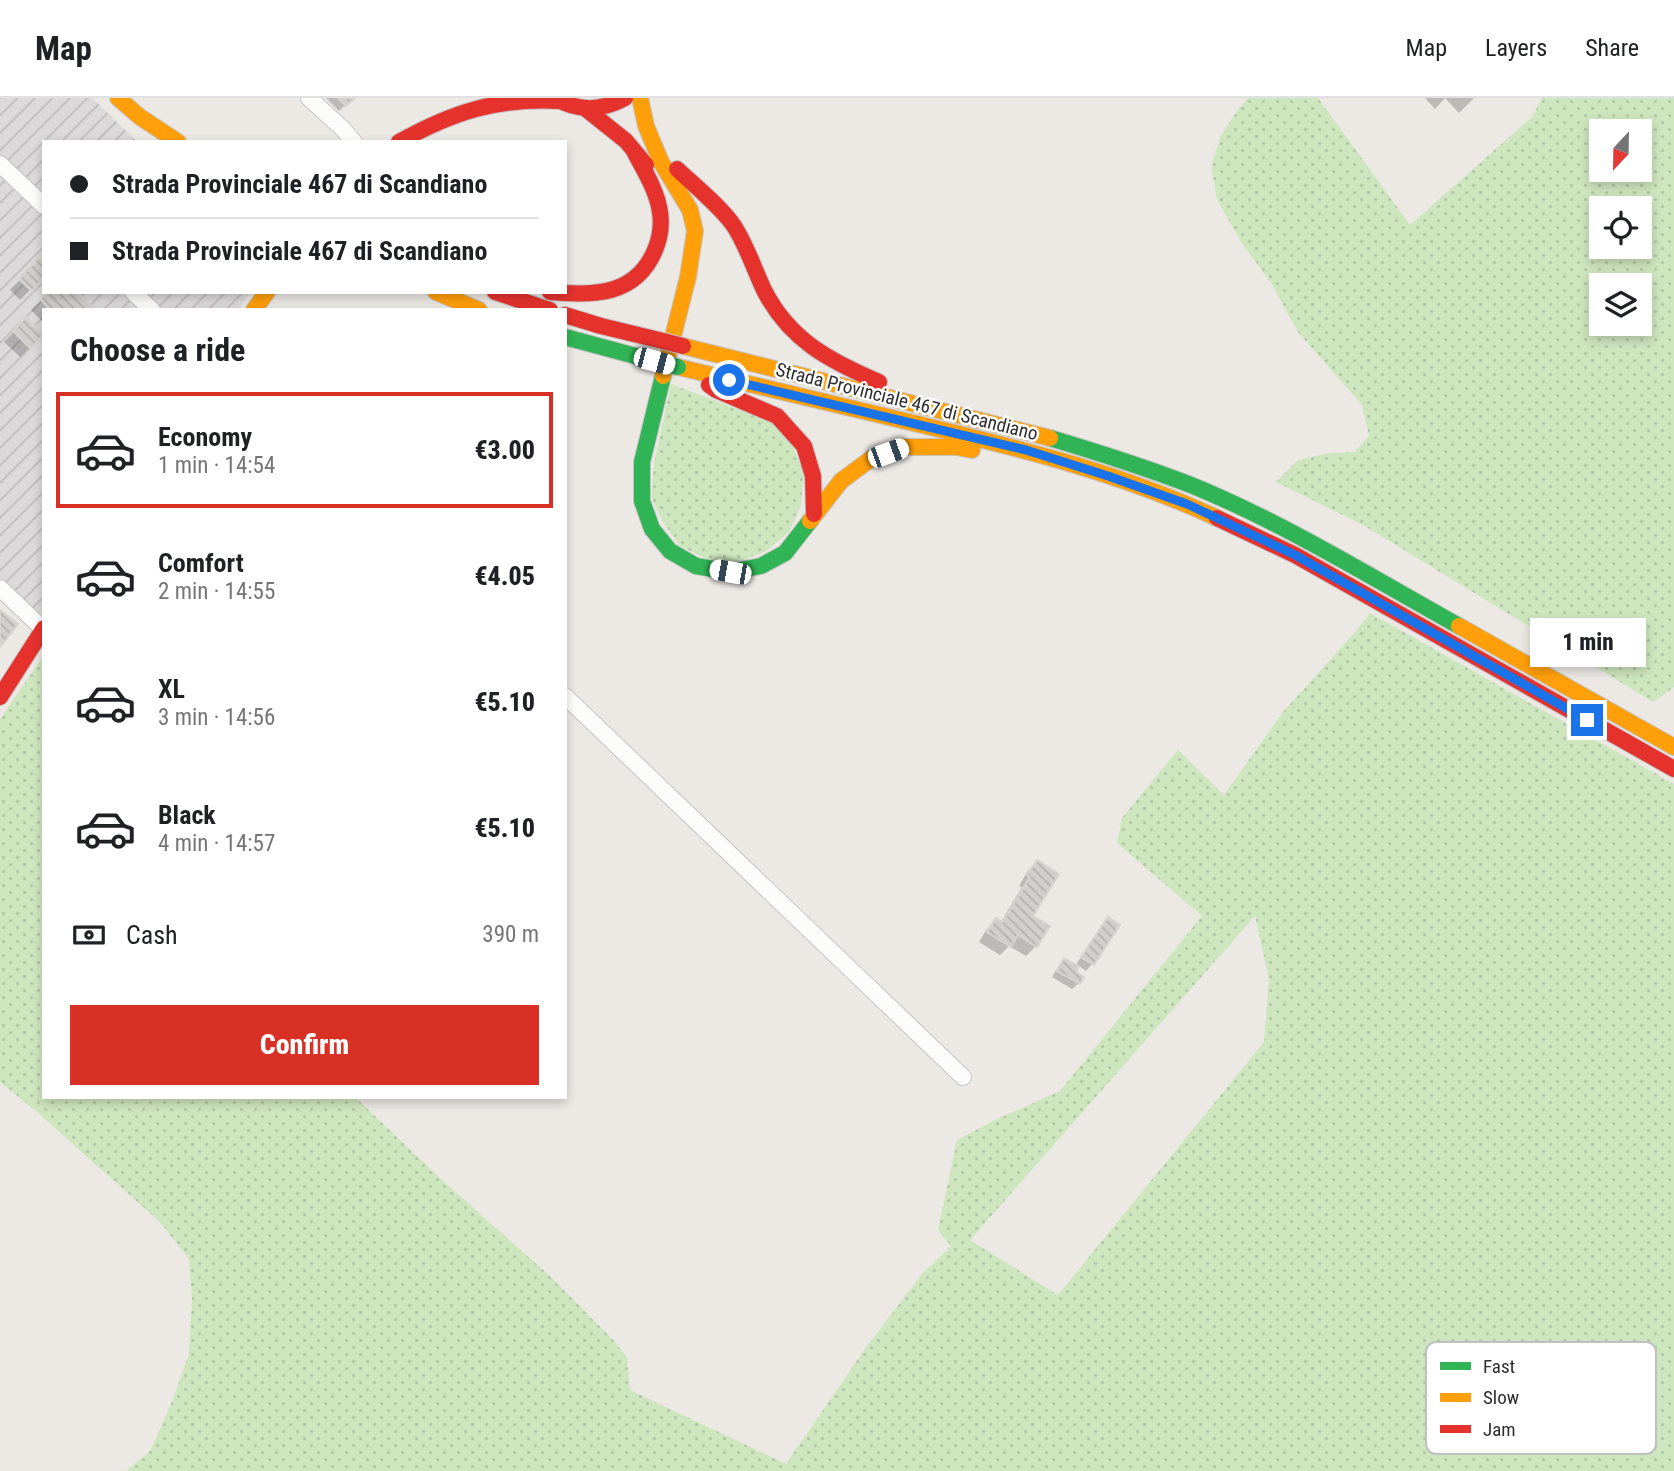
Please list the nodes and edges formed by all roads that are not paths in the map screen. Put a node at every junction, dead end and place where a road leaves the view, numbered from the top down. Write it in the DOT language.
graph roads {
  1 [pos="118,98"];
  2 [pos="309,98"];
  3 [pos="457,98"];
  4 [pos="625,98"];
  5 [pos="640,98"];
  6 [pos="557,99"];
  7 [pos="586,109"];
  8 [pos="646,126"];
  9 [pos="175,140"];
  10 [pos="352,140"];
  11 [pos="391,140"];
  12 [pos="403,140"];
  13 [pos="635,153"];
  14 [pos="0,164"];
  15 [pos="42,204"];
  16 [pos="689,266"];
  17 [pos="567,293"];
  18 [pos="135,294"];
  19 [pos="441,294"];
  20 [pos="501,294"];
  21 [pos="150,308"];
  22 [pos="474,308"];
  23 [pos="544,308"];
  24 [pos="567,316"];
  25 [pos="567,338"];
  26 [pos="683,369"];
  27 [pos="927,405"];
  28 [pos="1052,458"];
  29 [pos="814,514"];
  30 [pos="0,588"];
  31 [pos="42,627"];
  32 [pos="42,632"];
  33 [pos="0,697"];
  34 [pos="567,698"];
  35 [pos="1674,747"];
  36 [pos="1674,769"];
  37 [pos="963,1077"];
  1 -- 9 [label="main road"];
  2 -- 10 [label="street"];
  3 -- 11 [label="main road"];
  4 -- 7 [label="main road"];
  5 -- 8 [label="main road"];
  6 -- 7 [label="main road"];
  6 -- 12 [label="main road"];
  7 -- 13 [label="main road"];
  8 -- 16 [label="main road"];
  8 -- 27 [label="main road"];
  13 -- 16 [label="main road"];
  13 -- 17 [label="main road"];
  14 -- 15 [label="street"];
  16 -- 29 [label="main road"];
  18 -- 21 [label="street"];
  19 -- 22 [label="main road"];
  20 -- 23 [label="main road"];
  24 -- 27 [label="main road, Strada Provinciale 467 di Scandiano, bridge"];
  25 -- 26 [label="main road, Strada Provinciale 467 di Scandiano, bridge"];
  26 -- 28 [label="main road, Strada Provinciale 467 di Scandiano"];
  26 -- 29 [label="main road"];
  27 -- 35 [label="main road, Strada Provinciale 467 di Scandiano"];
  28 -- 29 [label="main road"];
  28 -- 36 [label="main road, Strada Provinciale 467 di Scandiano"];
  30 -- 31 [label="street"];
  32 -- 33 [label="main road"];
  34 -- 37 [label="street"];
}
